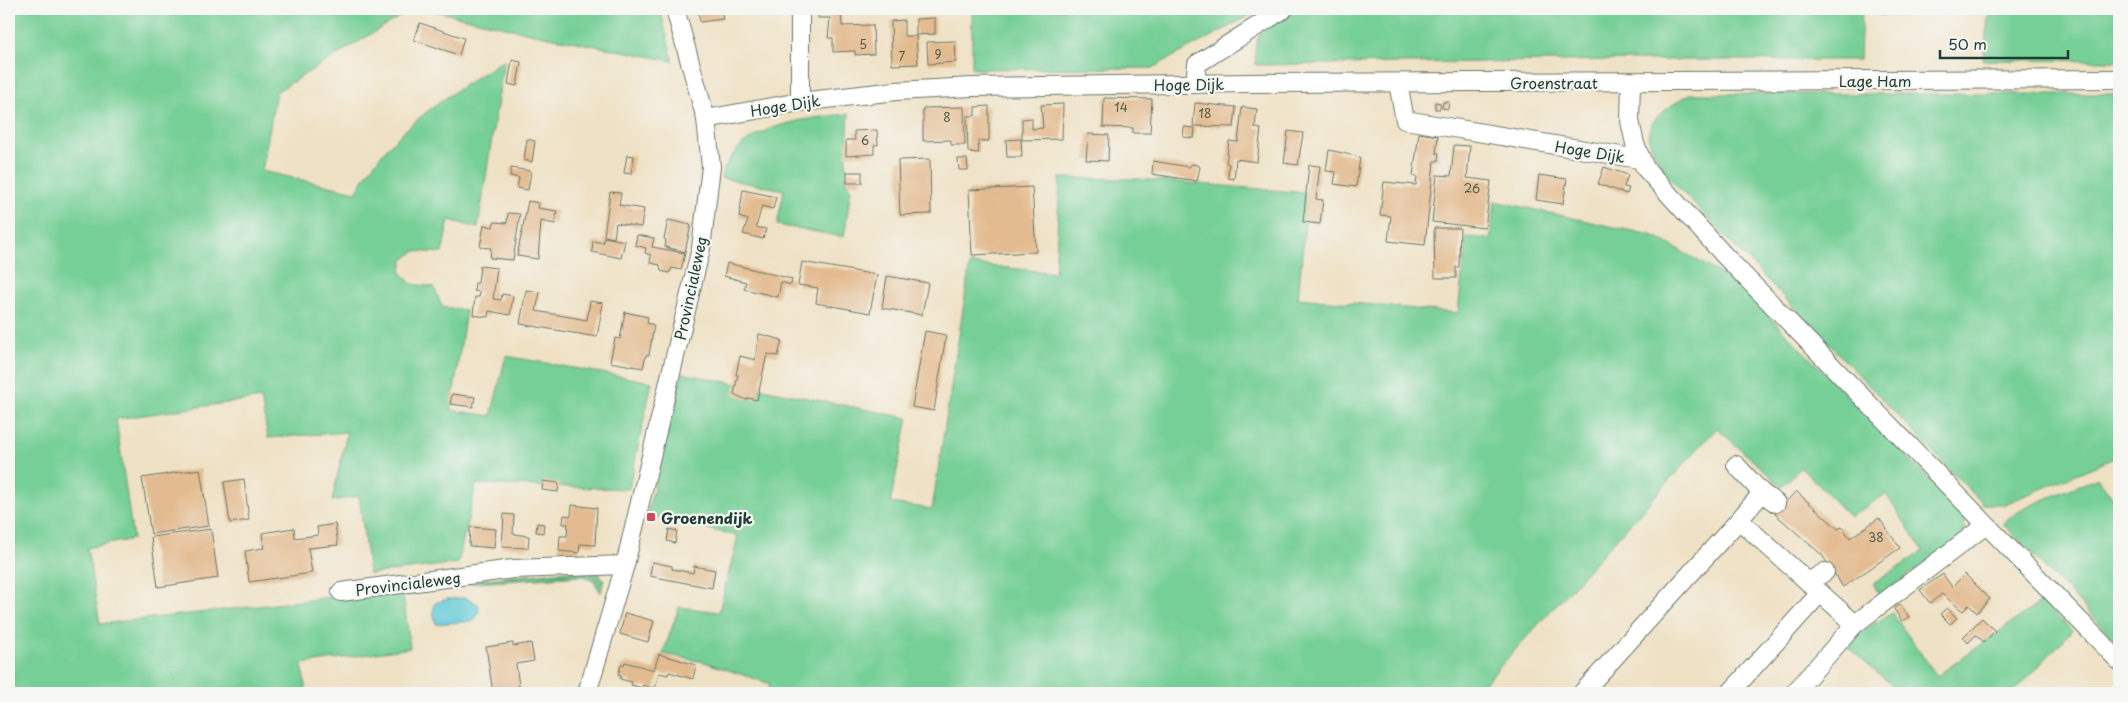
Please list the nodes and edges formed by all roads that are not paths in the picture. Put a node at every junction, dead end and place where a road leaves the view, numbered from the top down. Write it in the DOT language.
graph roads {
  1 [pos="675,9"];
  2 [pos="800,9"];
  3 [pos="1284,9"];
  4 [pos="2119,80"];
  5 [pos="1631,82"];
  6 [pos="1398,83"];
  7 [pos="1195,84"];
  8 [pos="800,102"];
  9 [pos="706,119"];
  10 [pos="1639,159"];
  11 [pos="1736,465"];
  12 [pos="1739,520"];
  13 [pos="1986,526"];
  14 [pos="625,565"];
  15 [pos="1825,572"];
  16 [pos="1814,588"];
  17 [pos="340,592"];
  18 [pos="1855,624"];
  19 [pos="2119,662"];
  20 [pos="587,693"];
  21 [pos="1582,693"];
  22 [pos="1730,693"];
  23 [pos="1794,693"];
  1 -- 9 [label="street, Provincialeweg"];
  2 -- 8 [label="street"];
  3 -- 7 [label="street"];
  4 -- 5 [label="street, Lage Ham"];
  5 -- 6 [label="street, Groenstraat"];
  5 -- 10 [label="street"];
  6 -- 7 [label="street, Hoge Dijk"];
  6 -- 10 [label="street, Hoge Dijk"];
  7 -- 8 [label="street, Hoge Dijk"];
  8 -- 9 [label="street, Hoge Dijk"];
  9 -- 14 [label="street, Provincialeweg"];
  10 -- 13 [label="street"];
  11 -- 12 [label="street"];
  12 -- 16 [label="street"];
  12 -- 21 [label="street"];
  13 -- 18 [label="street"];
  13 -- 19 [label="street"];
  14 -- 17 [label="street, Provincialeweg"];
  14 -- 20 [label="street, Provincialeweg"];
  15 -- 16 [label="street"];
  16 -- 18 [label="street"];
  16 -- 22 [label="street"];
  18 -- 23 [label="street"];
}
